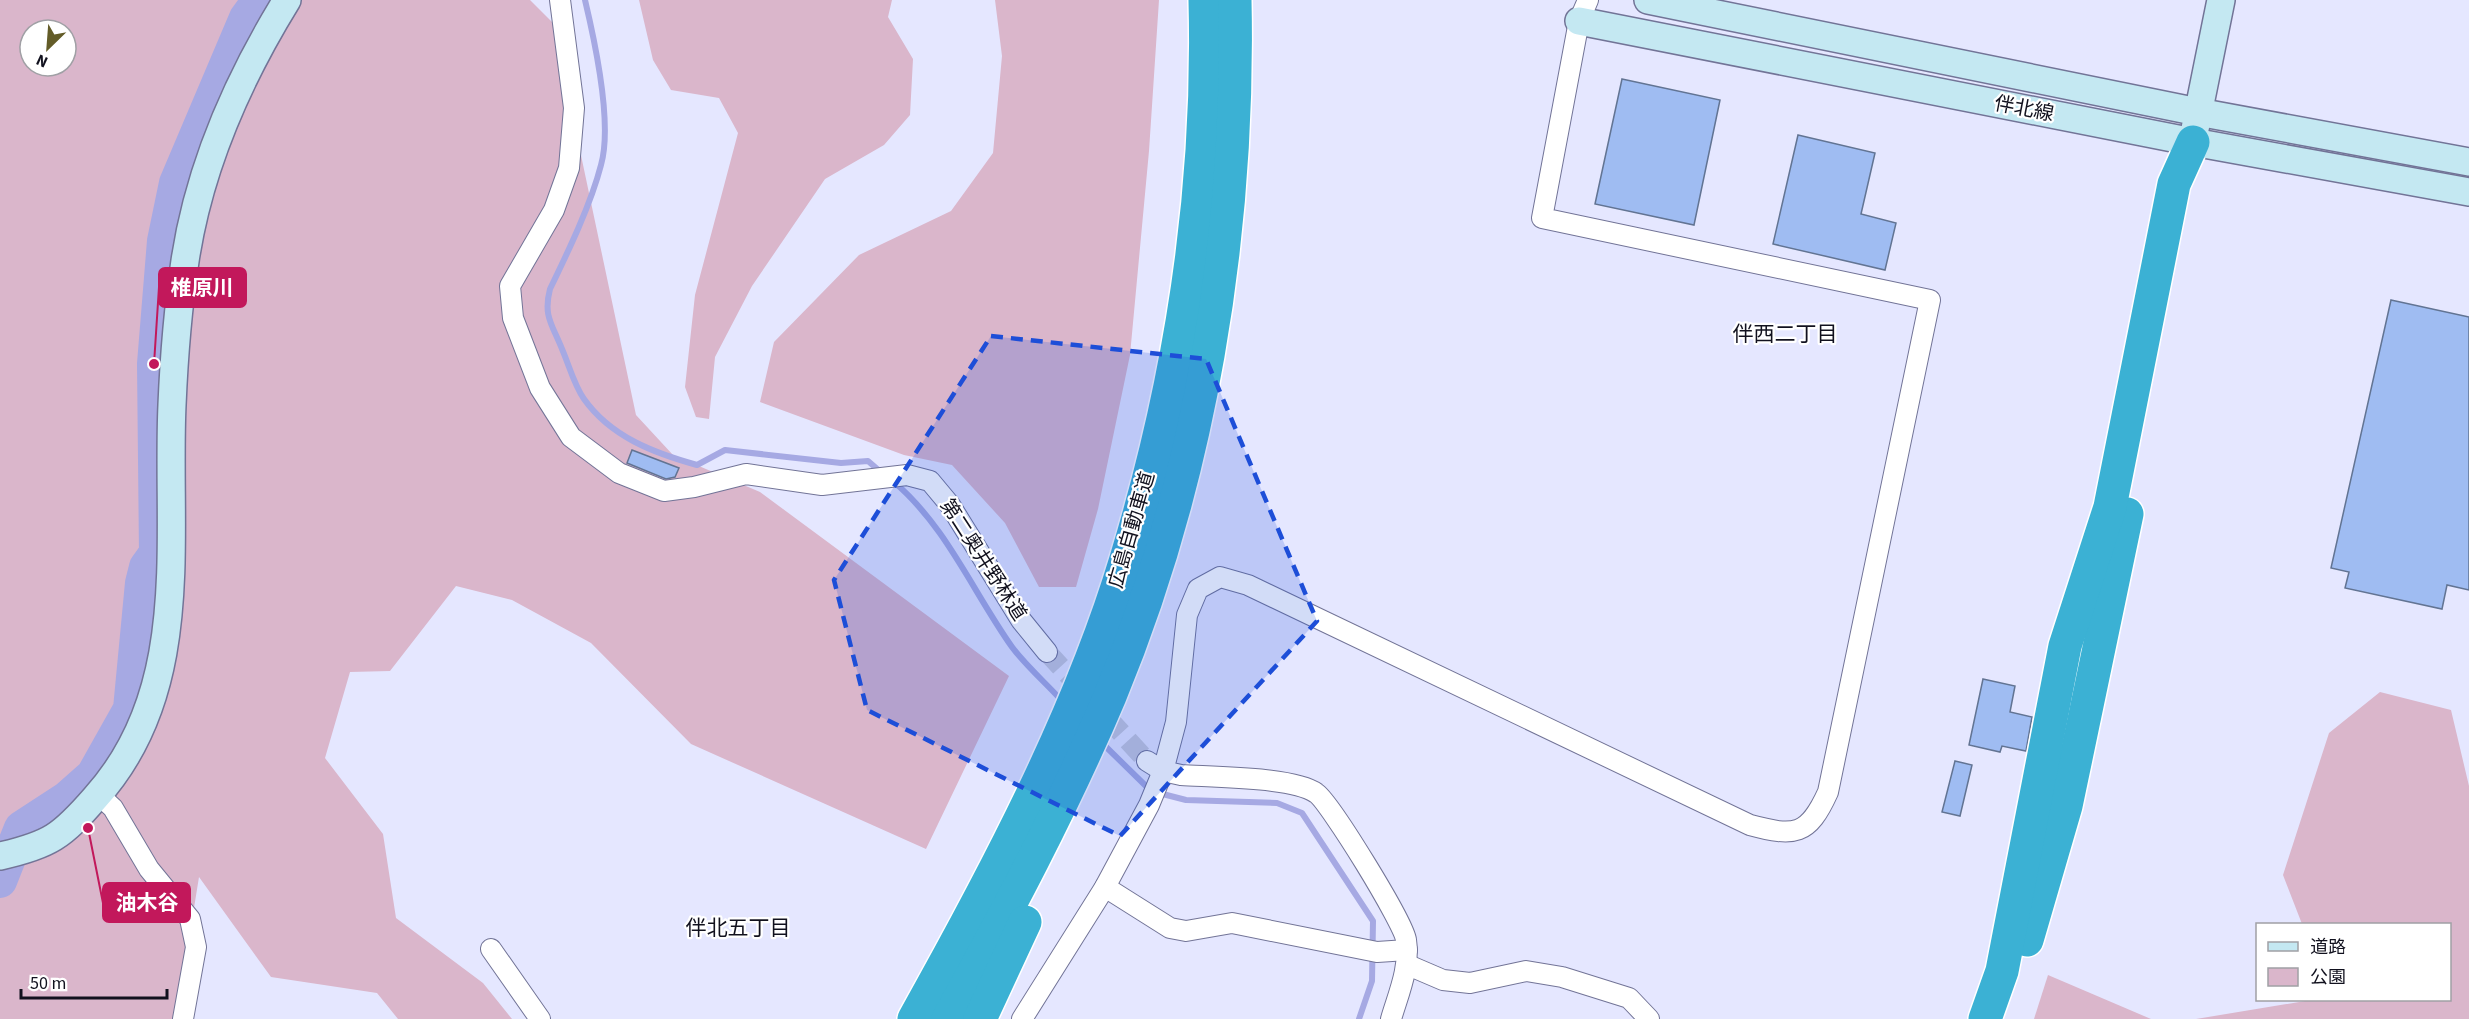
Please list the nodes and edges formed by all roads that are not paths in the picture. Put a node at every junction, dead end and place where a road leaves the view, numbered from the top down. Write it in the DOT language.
graph roads {
  1 [pos="286,0"];
  2 [pos="560,0"];
  3 [pos="1205,0"];
  4 [pos="1235,0"];
  5 [pos="1648,0"];
  6 [pos="2221,0"];
  7 [pos="1583,10"];
  8 [pos="2195,127"];
  9 [pos="2469,162"];
  10 [pos="2469,192"];
  11 [pos="1047,652"];
  12 [pos="1110,696"];
  13 [pos="1155,766"];
  14 [pos="99,795"];
  15 [pos="8,854"];
  16 [pos="1105,887"];
  17 [pos="491,949"];
  18 [pos="1408,957"];
  19 [pos="183,1019"];
  20 [pos="540,1019"];
  21 [pos="914,1019"];
  22 [pos="948,1019"];
  23 [pos="980,1019"];
  24 [pos="1022,1019"];
  25 [pos="1391,1019"];
  26 [pos="1648,1019"];
  27 [pos="1985,1019"];
  28 [pos="2001,1019"];
  1 -- 14 [label="street"];
  2 -- 11 [label="street, 第二奥井野林道"];
  3 -- 21 [label="highway, 広島自動車道"];
  4 -- 12 [label="highway, 広島自動車道"];
  5 -- 8 [label="street, 伴北線"];
  6 -- 8 [label="street"];
  7 -- 8 [label="street, 伴北線"];
  7 -- 13 [label="street"];
  8 -- 9 [label="street, 伴北線"];
  8 -- 10 [label="street, 伴北線"];
  8 -- 27 [label="highway"];
  8 -- 28 [label="highway"];
  12 -- 22 [label="highway, 広島自動車道"];
  12 -- 23 [label="highway"];
  13 -- 16 [label="street"];
  13 -- 18 [label="street"];
  14 -- 15 [label="street"];
  14 -- 19 [label="street"];
  16 -- 18 [label="street"];
  16 -- 24 [label="street"];
  17 -- 20 [label="street"];
  18 -- 25 [label="street"];
  18 -- 26 [label="street"];
}
